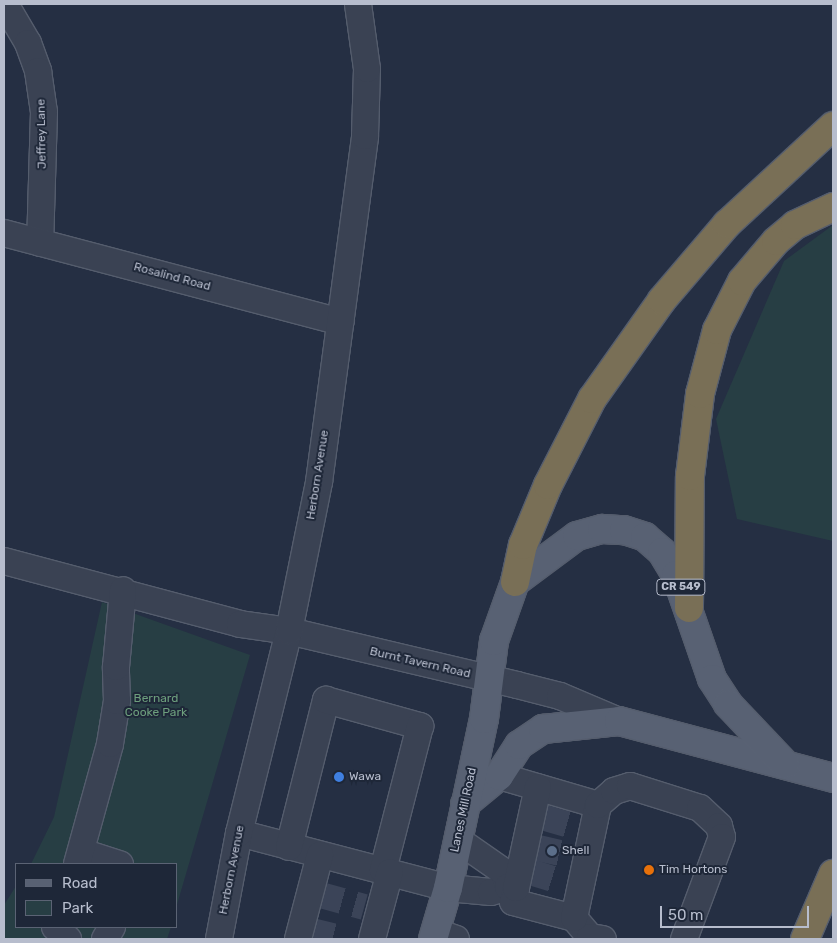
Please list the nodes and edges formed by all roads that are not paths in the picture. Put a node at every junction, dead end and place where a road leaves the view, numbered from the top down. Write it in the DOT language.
graph roads {
  1 [pos="5,4"];
  2 [pos="358,4"];
  3 [pos="833,126"];
  4 [pos="833,207"];
  5 [pos="4,233"];
  6 [pos="40,243"];
  7 [pos="340,322"];
  8 [pos="4,561"];
  9 [pos="515,582"];
  10 [pos="123,590"];
  11 [pos="689,608"];
  12 [pos="289,631"];
  13 [pos="489,679"];
  14 [pos="619,721"];
  15 [pos="785,764"];
  16 [pos="499,776"];
  17 [pos="829,776"];
  18 [pos="538,787"];
  19 [pos="465,804"];
  20 [pos="598,804"];
  21 [pos="239,833"];
  22 [pos="458,840"];
  23 [pos="289,847"];
  24 [pos="320,855"];
  25 [pos="79,858"];
  26 [pos="113,863"];
  27 [pos="522,868"];
  28 [pos="386,871"];
  29 [pos="833,874"];
  30 [pos="448,888"];
  31 [pos="574,918"];
  32 [pos="56,928"];
  33 [pos="111,928"];
  34 [pos="302,932"];
  35 [pos="442,937"];
  36 [pos="68,939"];
  37 [pos="105,939"];
  38 [pos="219,939"];
  39 [pos="372,939"];
  40 [pos="603,939"];
  41 [pos="684,939"];
  42 [pos="805,939"];
  1 -- 6 [label="street, Jeffrey Lane"];
  2 -- 7 [label="street, Herborn Avenue"];
  3 -- 9 [label="highway"];
  4 -- 11 [label="highway"];
  5 -- 6 [label="street, Rosalind Road"];
  6 -- 7 [label="street, Rosalind Road"];
  7 -- 12 [label="street, Herborn Avenue"];
  8 -- 10 [label="street, Burnt Tavern Road"];
  9 -- 11 [label="main road, CR 549"];
  9 -- 13 [label="main road, Lanes Mill Road"];
  10 -- 12 [label="street, Burnt Tavern Road"];
  10 -- 25 [label="street"];
  11 -- 15 [label="main road, CR 549"];
  12 -- 13 [label="street, Burnt Tavern Road"];
  12 -- 21 [label="street, Herborn Avenue"];
  13 -- 14 [label="street, Burnt Tavern Road"];
  13 -- 19 [label="main road, Lanes Mill Road"];
  14 -- 15 [label="main road, Burnt Tavern Road"];
  14 -- 16 [label="main road"];
  15 -- 17 [label="main road, Burnt Tavern Road"];
  16 -- 18 [label="street"];
  16 -- 19 [label="main road"];
  18 -- 20 [label="street"];
  18 -- 27 [label="street"];
  19 -- 22 [label="main road, Lanes Mill Road"];
  20 -- 31 [label="street"];
  20 -- 41 [label="street"];
  21 -- 23 [label="street"];
  21 -- 38 [label="street, Herborn Avenue"];
  22 -- 27 [label="street"];
  22 -- 30 [label="main road, Lanes Mill Road"];
  23 -- 24 [label="street"];
  23 -- 28 [label="street"];
  24 -- 28 [label="street"];
  24 -- 34 [label="street"];
  25 -- 26 [label="street"];
  27 -- 30 [label="street"];
  27 -- 31 [label="street"];
  28 -- 30 [label="street"];
  28 -- 39 [label="street"];
  29 -- 42 [label="highway"];
  30 -- 35 [label="main road, Lanes Mill Road"];
  31 -- 40 [label="street"];
  32 -- 36 [label="street"];
  33 -- 37 [label="street"];
}
